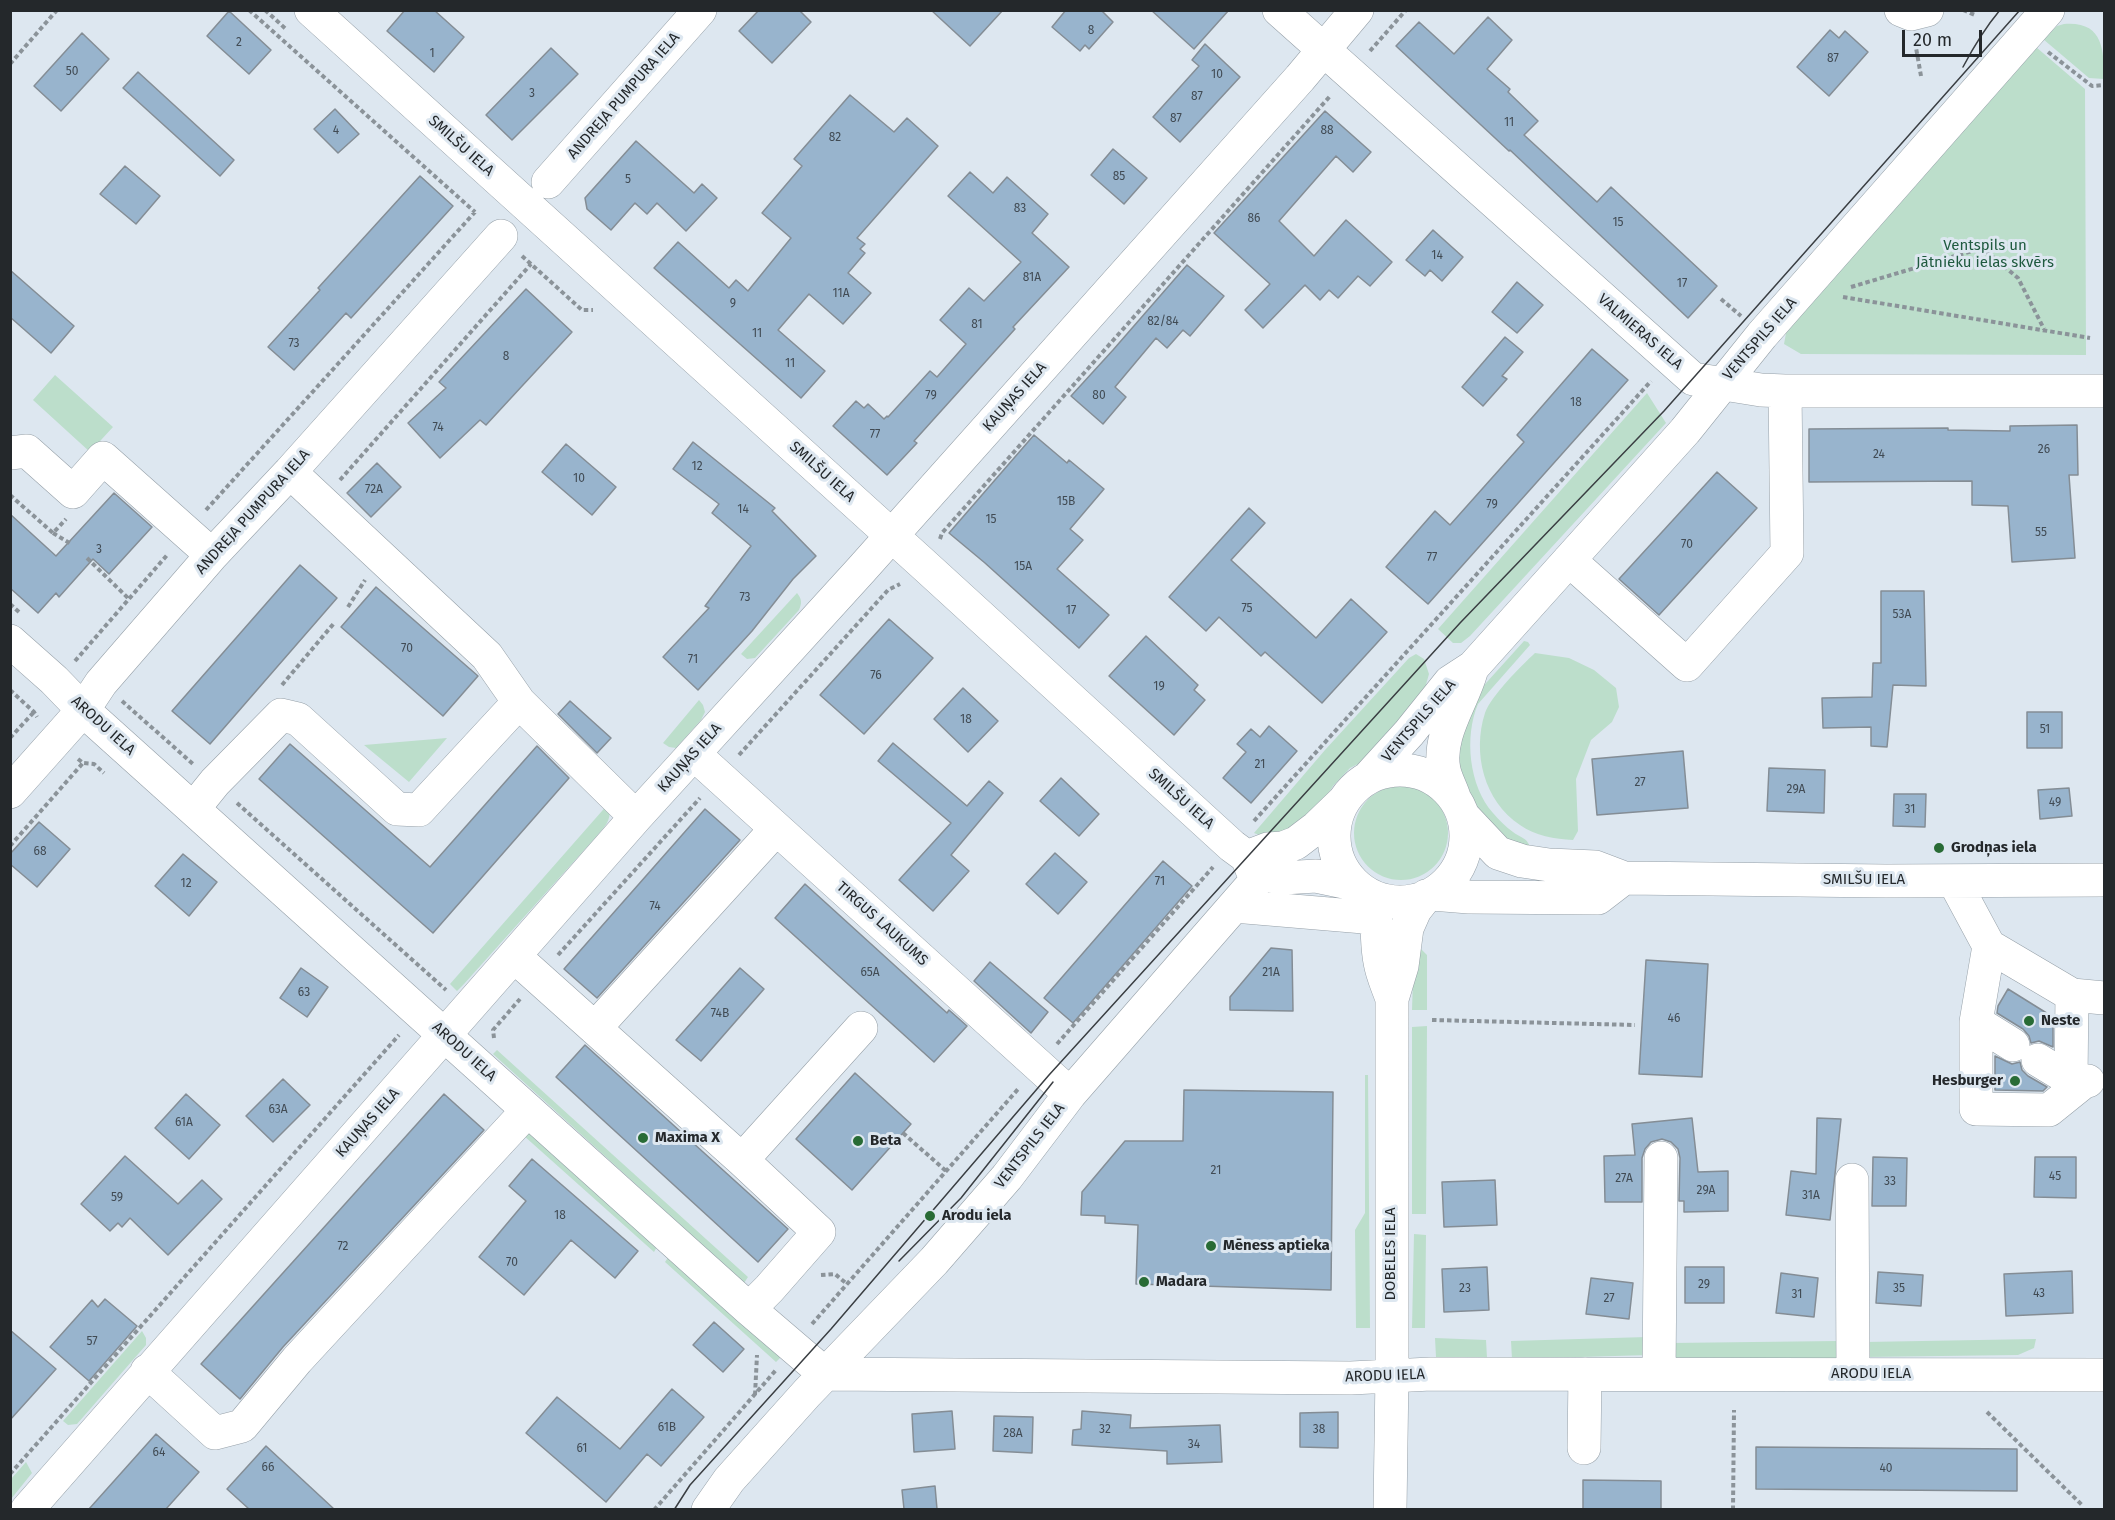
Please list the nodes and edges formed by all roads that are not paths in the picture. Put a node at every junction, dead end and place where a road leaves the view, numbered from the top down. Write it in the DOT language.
graph roads {
  1 [pos="311,10"];
  2 [pos="700,10"];
  3 [pos="1279,10"];
  4 [pos="1357,10"];
  5 [pos="1901,10"];
  6 [pos="1927,10"];
  7 [pos="2038,22"];
  8 [pos="1323,50"];
  9 [pos="548,182"];
  10 [pos="501,236"];
  11 [pos="1722,383"];
  12 [pos="1785,391"];
  13 [pos="2104,392"];
  14 [pos="10,453"];
  15 [pos="290,472"];
  16 [pos="892,536"];
  17 [pos="212,555"];
  18 [pos="1569,560"];
  19 [pos="10,641"];
  20 [pos="1473,667"];
  21 [pos="519,702"];
  22 [pos="83,710"];
  23 [pos="694,754"];
  24 [pos="1368,778"];
  25 [pos="10,792"];
  26 [pos="1343,802"];
  27 [pos="1459,807"];
  28 [pos="194,808"];
  29 [pos="636,817"];
  30 [pos="776,829"];
  31 [pos="1242,865"];
  32 [pos="1624,878"];
  33 [pos="2104,880"];
  34 [pos="1954,881"];
  35 [pos="1429,895"];
  36 [pos="1366,898"];
  37 [pos="1234,906"];
  38 [pos="1989,946"];
  39 [pos="514,956"];
  40 [pos="2072,995"];
  41 [pos="2104,998"];
  42 [pos="1392,999"];
  43 [pos="1976,1023"];
  44 [pos="595,1028"];
  45 [pos="861,1029"];
  46 [pos="446,1035"];
  47 [pos="2087,1080"];
  48 [pos="1070,1094"];
  49 [pos="528,1110"];
  50 [pos="1661,1158"];
  51 [pos="742,1160"];
  52 [pos="1852,1180"];
  53 [pos="749,1309"];
  54 [pos="147,1371"];
  55 [pos="1853,1373"];
  56 [pos="825,1374"];
  57 [pos="1392,1374"];
  58 [pos="1585,1374"];
  59 [pos="1659,1374"];
  60 [pos="2104,1375"];
  61 [pos="1584,1448"];
  62 [pos="27,1509"];
  63 [pos="708,1509"];
  64 [pos="1390,1509"];
  1 -- 16 [label="street, SMILŠU IELA"];
  2 -- 9 [label="street, ANDREJA PUMPURA IELA"];
  3 -- 8 [label="street, VALMIERAS IELA"];
  4 -- 8 [label="street, KAUŅAS IELA"];
  5 -- 6 [label="street"];
  7 -- 11 [label="street, VENTSPILS IELA"];
  8 -- 11 [label="street, VALMIERAS IELA"];
  8 -- 16 [label="street, KAUŅAS IELA"];
  10 -- 15 [label="street, ANDREJA PUMPURA IELA"];
  11 -- 12 [label="street, VALMIERAS IELA"];
  11 -- 18 [label="street, VENTSPILS IELA"];
  12 -- 13 [label="street, VALMIERAS IELA"];
  12 -- 18 [label="street"];
  14 -- 17 [label="street"];
  15 -- 17 [label="street, ANDREJA PUMPURA IELA"];
  15 -- 21 [label="street"];
  16 -- 23 [label="street, KAUŅAS IELA"];
  16 -- 31 [label="street, SMILŠU IELA"];
  17 -- 22 [label="street, ANDREJA PUMPURA IELA"];
  18 -- 20 [label="street, VENTSPILS IELA"];
  19 -- 22 [label="street, ARODU IELA"];
  20 -- 24 [label="street, VENTSPILS IELA"];
  20 -- 27 [label="street, VENTSPILS IELA"];
  21 -- 28 [label="street"];
  21 -- 29 [label="street"];
  22 -- 25 [label="street, ANDREJA PUMPURA IELA"];
  22 -- 28 [label="street, ARODU IELA"];
  23 -- 29 [label="street, KAUŅAS IELA"];
  23 -- 30 [label="street, TIRGUS LAUKUMS"];
  24 -- 26 [label="street"];
  24 -- 27 [label="street"];
  26 -- 31 [label="street"];
  26 -- 36 [label="street"];
  27 -- 32 [label="street, SMILŠU IELA"];
  27 -- 35 [label="street"];
  28 -- 46 [label="street, ARODU IELA"];
  29 -- 39 [label="street, KAUŅAS IELA"];
  30 -- 44 [label="street"];
  30 -- 48 [label="street, TIRGUS LAUKUMS"];
  31 -- 36 [label="street"];
  31 -- 37 [label="street, VENTSPILS IELA"];
  32 -- 34 [label="street, SMILŠU IELA"];
  32 -- 35 [label="street"];
  33 -- 34 [label="street, SMILŠU IELA"];
  34 -- 38 [label="street"];
  35 -- 36 [label="street"];
  35 -- 42 [label="street"];
  36 -- 37 [label="street"];
  36 -- 42 [label="street"];
  37 -- 48 [label="street, VENTSPILS IELA"];
  38 -- 40 [label="street"];
  38 -- 43 [label="street"];
  39 -- 44 [label="street"];
  39 -- 46 [label="street, KAUŅAS IELA"];
  40 -- 41 [label="street"];
  40 -- 47 [label="street"];
  42 -- 57 [label="street, DOBELES IELA"];
  43 -- 47 [label="street"];
  43 -- 47 [label="street"];
  44 -- 51 [label="street"];
  45 -- 51 [label="street"];
  46 -- 49 [label="street, ARODU IELA"];
  46 -- 54 [label="street, KAUŅAS IELA"];
  48 -- 56 [label="street, VENTSPILS IELA"];
  49 -- 53 [label="street, ARODU IELA"];
  49 -- 54 [label="street"];
  50 -- 59 [label="street"];
  51 -- 53 [label="street"];
  52 -- 55 [label="street"];
  53 -- 56 [label="street, ARODU IELA"];
  54 -- 62 [label="street, KAUŅAS IELA"];
  55 -- 59 [label="street, ARODU IELA"];
  55 -- 60 [label="street, ARODU IELA"];
  56 -- 57 [label="street, ARODU IELA"];
  56 -- 63 [label="street, VENTSPILS IELA"];
  57 -- 58 [label="street, ARODU IELA"];
  57 -- 64 [label="street, DOBELES IELA"];
  58 -- 59 [label="street, ARODU IELA"];
  58 -- 61 [label="street"];
}
